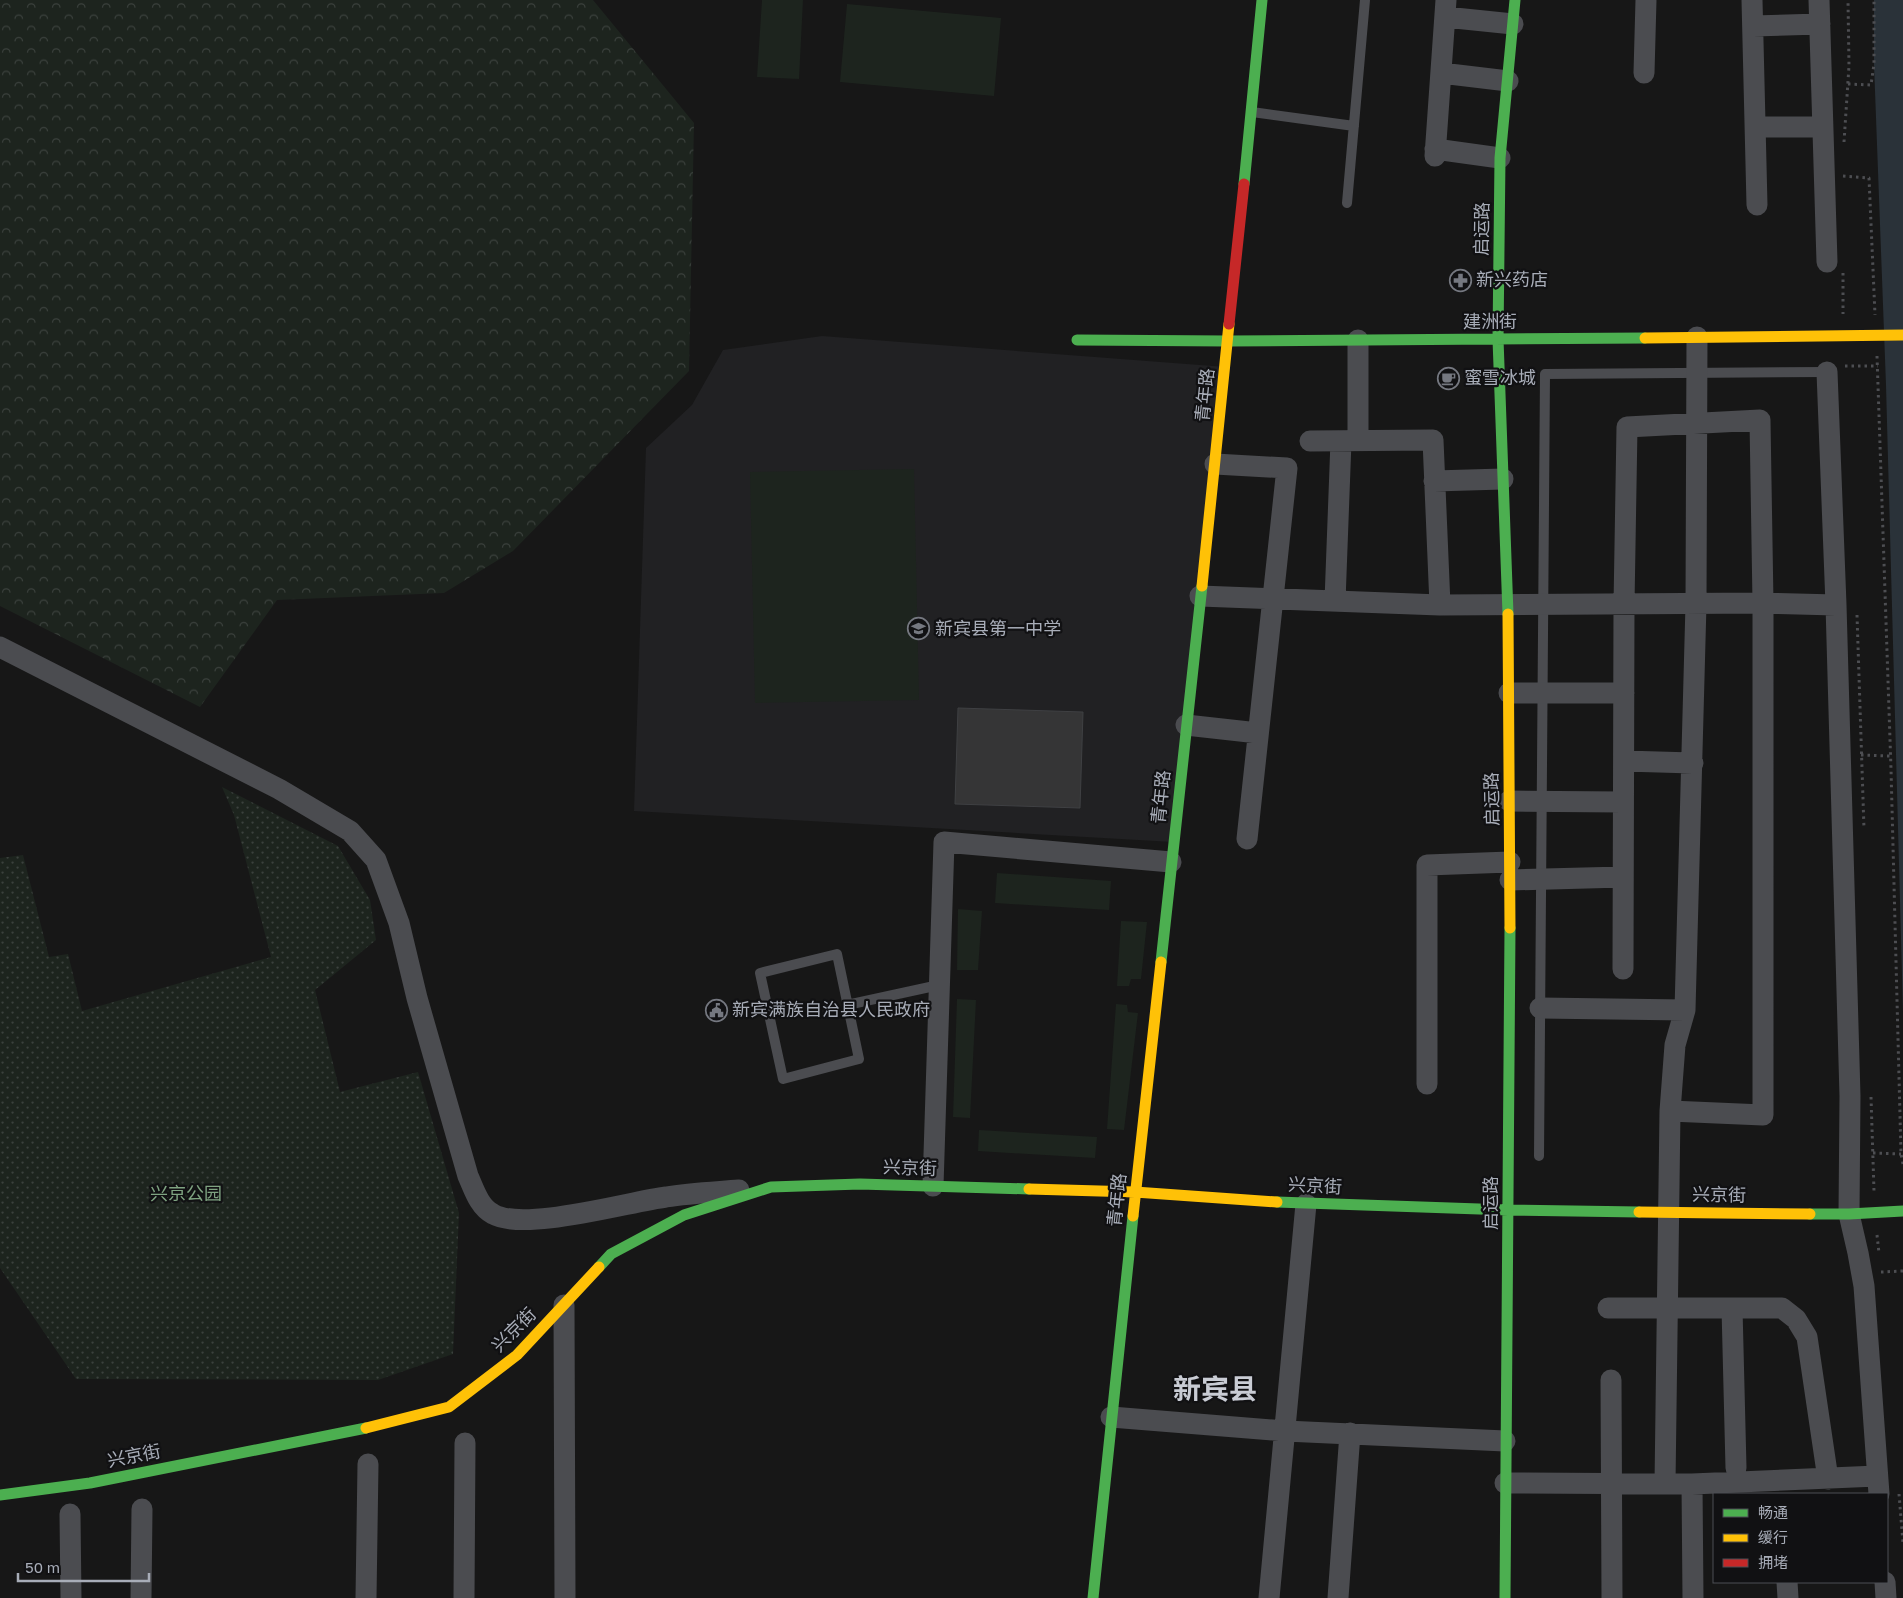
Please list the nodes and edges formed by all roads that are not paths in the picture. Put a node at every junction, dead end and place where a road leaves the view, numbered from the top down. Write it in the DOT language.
graph roads {
  1 [pos="1262,0"];
  2 [pos="1365,0"];
  3 [pos="1515,0"];
  4 [pos="1646,0"];
  5 [pos="1752,0"];
  6 [pos="1820,0"];
  7 [pos="1446,9"];
  8 [pos="1513,24"];
  9 [pos="1820,24"];
  10 [pos="1752,26"];
  11 [pos="1440,73"];
  12 [pos="1644,73"];
  13 [pos="1508,81"];
  14 [pos="1251,112"];
  15 [pos="1354,126"];
  16 [pos="1755,127"];
  17 [pos="1823,127"];
  18 [pos="1500,158"];
  19 [pos="1347,203"];
  20 [pos="1757,205"];
  21 [pos="1835,266"];
  22 [pos="1903,334"];
  23 [pos="1697,337"];
  24 [pos="1498,339"];
  25 [pos="1077,340"];
  26 [pos="1358,340"];
  27 [pos="1228,342"];
  28 [pos="1836,369"];
  29 [pos="1698,372"];
  30 [pos="1696,423"];
  31 [pos="1310,440"];
  32 [pos="1349,441"];
  33 [pos="1215,464"];
  34 [pos="1504,479"];
  35 [pos="1434,481"];
  36 [pos="1200,596"];
  37 [pos="1273,599"];
  38 [pos="1335,601"];
  39 [pos="1763,603"];
  40 [pos="1696,604"];
  41 [pos="1836,604"];
  42 [pos="1440,605"];
  43 [pos="1508,605"];
  44 [pos="1542,605"];
  45 [pos="1624,605"];
  46 [pos="0,647"];
  47 [pos="1509,693"];
  48 [pos="1541,693"];
  49 [pos="1624,693"];
  50 [pos="1186,725"];
  51 [pos="1258,733"];
  52 [pos="1624,761"];
  53 [pos="1693,763"];
  54 [pos="1509,801"];
  55 [pos="1541,801"];
  56 [pos="1623,802"];
  57 [pos="1247,839"];
  58 [pos="1171,862"];
  59 [pos="1510,871"];
  60 [pos="1623,877"];
  61 [pos="1540,879"];
  62 [pos="1623,969"];
  63 [pos="939,985"];
  64 [pos="847,1005"];
  65 [pos="1540,1008"];
  66 [pos="1685,1010"];
  67 [pos="1427,1084"];
  68 [pos="1670,1111"];
  69 [pos="1539,1156"];
  70 [pos="771,1186"];
  71 [pos="933,1186"];
  72 [pos="1135,1192"];
  73 [pos="1306,1204"];
  74 [pos="1508,1210"];
  75 [pos="1903,1211"];
  76 [pos="1668,1212"];
  77 [pos="1849,1214"];
  78 [pos="564,1304"];
  79 [pos="1608,1308"];
  80 [pos="1668,1308"];
  81 [pos="1732,1308"];
  82 [pos="1611,1380"];
  83 [pos="1111,1417"];
  84 [pos="1285,1431"];
  85 [pos="1350,1434"];
  86 [pos="1505,1441"];
  87 [pos="465,1443"];
  88 [pos="368,1464"];
  89 [pos="1736,1468"];
  90 [pos="1828,1479"];
  91 [pos="1505,1483"];
  92 [pos="1612,1484"];
  93 [pos="1665,1484"];
  94 [pos="1692,1484"];
  95 [pos="1878,1485"];
  96 [pos="1783,1488"];
  97 [pos="0,1495"];
  98 [pos="142,1509"];
  99 [pos="70,1514"];
  100 [pos="1787,1583"];
  101 [pos="1885,1583"];
  102 [pos="71,1598"];
  103 [pos="141,1598"];
  104 [pos="366,1598"];
  105 [pos="464,1598"];
  106 [pos="565,1598"];
  107 [pos="1093,1598"];
  108 [pos="1269,1598"];
  109 [pos="1338,1598"];
  110 [pos="1505,1598"];
  111 [pos="1612,1598"];
  112 [pos="1693,1598"];
  113 [pos="1788,1598"];
  114 [pos="1886,1598"];
  1 -- 14 [label="street, 青年路"];
  2 -- 15 [label="lane"];
  3 -- 8 [label="street, 启运路"];
  4 -- 12 [label="street"];
  5 -- 10 [label="street"];
  6 -- 9 [label="street"];
  7 -- 8 [label="street"];
  7 -- 11 [label="street"];
  8 -- 13 [label="street, 启运路"];
  9 -- 10 [label="street"];
  9 -- 17 [label="street"];
  10 -- 16 [label="street"];
  11 -- 13 [label="street"];
  11 -- 18 [label="street"];
  13 -- 18 [label="street, 启运路"];
  14 -- 15 [label="lane"];
  14 -- 27 [label="street, 青年路"];
  15 -- 19 [label="lane"];
  16 -- 17 [label="street"];
  16 -- 20 [label="street"];
  17 -- 21 [label="street"];
  18 -- 24 [label="street, 启运路"];
  22 -- 23 [label="street, 建洲街"];
  23 -- 24 [label="street, 建洲街"];
  23 -- 29 [label="street"];
  24 -- 26 [label="street, 建洲街"];
  24 -- 34 [label="street, 启运路"];
  25 -- 27 [label="street, 建洲街"];
  26 -- 27 [label="street, 建洲街"];
  26 -- 32 [label="street"];
  27 -- 33 [label="street, 青年路"];
  28 -- 29 [label="lane"];
  28 -- 41 [label="street"];
  29 -- 30 [label="street"];
  29 -- 44 [label="lane"];
  30 -- 39 [label="street"];
  30 -- 40 [label="street"];
  30 -- 45 [label="street"];
  31 -- 32 [label="street"];
  32 -- 35 [label="street"];
  32 -- 38 [label="street"];
  33 -- 36 [label="street, 青年路"];
  33 -- 37 [label="street"];
  34 -- 35 [label="street"];
  34 -- 43 [label="street, 启运路"];
  35 -- 42 [label="street"];
  36 -- 37 [label="street"];
  36 -- 50 [label="street, 青年路"];
  37 -- 38 [label="street"];
  37 -- 51 [label="street"];
  38 -- 42 [label="street"];
  39 -- 40 [label="street"];
  39 -- 41 [label="street"];
  39 -- 68 [label="street"];
  40 -- 45 [label="street"];
  40 -- 53 [label="street"];
  41 -- 77 [label="street"];
  42 -- 43 [label="street"];
  43 -- 44 [label="street"];
  43 -- 47 [label="street, 启运路"];
  44 -- 45 [label="street"];
  44 -- 48 [label="lane"];
  45 -- 49 [label="street"];
  46 -- 70 [label="street"];
  47 -- 48 [label="street"];
  47 -- 54 [label="street, 启运路"];
  48 -- 49 [label="street"];
  48 -- 55 [label="lane"];
  49 -- 52 [label="street"];
  50 -- 51 [label="street"];
  50 -- 58 [label="street, 青年路"];
  51 -- 57 [label="street"];
  52 -- 53 [label="street"];
  52 -- 56 [label="street"];
  53 -- 66 [label="street"];
  54 -- 55 [label="street"];
  54 -- 59 [label="street, 启运路"];
  55 -- 56 [label="street"];
  55 -- 61 [label="lane"];
  56 -- 60 [label="street"];
  58 -- 63 [label="street"];
  58 -- 72 [label="street, 青年路"];
  59 -- 61 [label="street"];
  59 -- 67 [label="street"];
  59 -- 74 [label="street, 启运路"];
  60 -- 61 [label="street"];
  60 -- 62 [label="street"];
  61 -- 65 [label="lane"];
  63 -- 64 [label="lane"];
  63 -- 71 [label="street"];
  64 -- 64 [label="lane"];
  65 -- 66 [label="street"];
  65 -- 69 [label="lane"];
  66 -- 68 [label="street"];
  68 -- 76 [label="street"];
  70 -- 71 [label="street, 兴京街"];
  70 -- 78 [label="street, 兴京街"];
  71 -- 72 [label="street, 兴京街"];
  72 -- 73 [label="street, 兴京街"];
  72 -- 83 [label="street, 青年路"];
  73 -- 74 [label="street, 兴京街"];
  73 -- 84 [label="street"];
  74 -- 76 [label="street, 兴京街"];
  74 -- 86 [label="street, 启运路"];
  75 -- 77 [label="street, 兴京街"];
  76 -- 77 [label="street, 兴京街"];
  76 -- 80 [label="street"];
  77 -- 95 [label="street"];
  78 -- 97 [label="street, 兴京街"];
  78 -- 106 [label="street"];
  79 -- 80 [label="street"];
  80 -- 81 [label="street"];
  80 -- 93 [label="street"];
  81 -- 89 [label="street"];
  81 -- 90 [label="street"];
  82 -- 92 [label="street"];
  83 -- 84 [label="street"];
  83 -- 107 [label="street, 青年路"];
  84 -- 85 [label="street"];
  84 -- 108 [label="street"];
  85 -- 86 [label="street"];
  85 -- 109 [label="street"];
  86 -- 91 [label="street, 启运路"];
  87 -- 105 [label="street"];
  88 -- 104 [label="street"];
  90 -- 95 [label="street"];
  90 -- 96 [label="street"];
  91 -- 92 [label="street"];
  91 -- 110 [label="street, 启运路"];
  92 -- 93 [label="street"];
  92 -- 111 [label="street"];
  93 -- 94 [label="street"];
  94 -- 96 [label="street"];
  94 -- 112 [label="street"];
  98 -- 103 [label="street"];
  99 -- 102 [label="street"];
  100 -- 113 [label="street"];
  101 -- 114 [label="street"];
}
